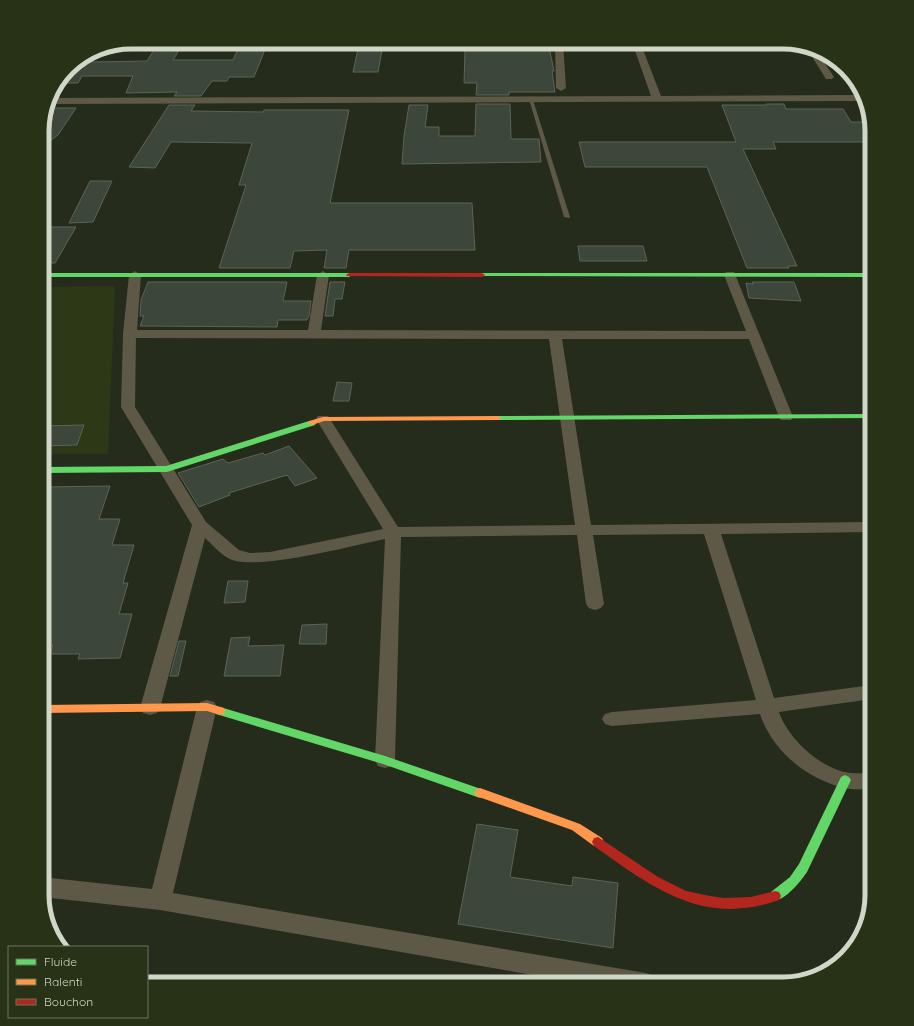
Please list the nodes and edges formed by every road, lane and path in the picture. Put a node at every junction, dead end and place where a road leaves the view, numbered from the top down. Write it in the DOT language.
graph roads {
  1 [pos="559,49"];
  2 [pos="639,49"];
  3 [pos="814,55"];
  4 [pos="829,77"];
  5 [pos="561,88"];
  6 [pos="858,98"];
  7 [pos="657,99"];
  8 [pos="531,100"];
  9 [pos="54,101"];
  10 [pos="567,217"];
  11 [pos="49,275"];
  12 [pos="135,275"];
  13 [pos="323,275"];
  14 [pos="730,275"];
  15 [pos="865,275"];
  16 [pos="130,334"];
  17 [pos="314,334"];
  18 [pos="555,335"];
  19 [pos="753,335"];
  20 [pos="865,416"];
  21 [pos="786,417"];
  22 [pos="567,418"];
  23 [pos="323,419"];
  24 [pos="167,469"];
  25 [pos="49,470"];
  26 [pos="200,525"];
  27 [pos="865,527"];
  28 [pos="711,529"];
  29 [pos="584,530"];
  30 [pos="393,532"];
  31 [pos="595,604"];
  32 [pos="865,693"];
  33 [pos="768,706"];
  34 [pos="150,708"];
  35 [pos="207,708"];
  36 [pos="49,709"];
  37 [pos="612,719"];
  38 [pos="385,760"];
  39 [pos="844,780"];
  40 [pos="865,781"];
  41 [pos="49,888"];
  42 [pos="160,900"];
  43 [pos="606,977"];
  1 -- 5 [label="street"];
  2 -- 7 [label="street"];
  3 -- 4 [label="street"];
  6 -- 7 [label="street"];
  7 -- 8 [label="street"];
  8 -- 9 [label="street"];
  8 -- 10 [label="lane"];
  11 -- 12 [label="street"];
  12 -- 13 [label="street"];
  12 -- 16 [label="street"];
  13 -- 14 [label="street"];
  13 -- 17 [label="street"];
  14 -- 15 [label="street"];
  14 -- 19 [label="street"];
  16 -- 17 [label="street"];
  16 -- 24 [label="street"];
  17 -- 18 [label="street"];
  18 -- 19 [label="street"];
  18 -- 22 [label="street"];
  19 -- 21 [label="street"];
  20 -- 21 [label="street"];
  21 -- 22 [label="street"];
  22 -- 23 [label="street"];
  22 -- 29 [label="street"];
  23 -- 24 [label="street"];
  23 -- 30 [label="street"];
  24 -- 25 [label="street"];
  24 -- 26 [label="street"];
  26 -- 30 [label="street"];
  26 -- 34 [label="street"];
  27 -- 28 [label="street"];
  28 -- 29 [label="street"];
  28 -- 33 [label="street"];
  29 -- 30 [label="street"];
  29 -- 31 [label="street"];
  30 -- 38 [label="street"];
  32 -- 33 [label="street"];
  33 -- 37 [label="street"];
  33 -- 39 [label="street"];
  34 -- 35 [label="street"];
  34 -- 36 [label="street"];
  35 -- 38 [label="street"];
  35 -- 42 [label="street"];
  38 -- 39 [label="street"];
  39 -- 40 [label="street"];
  41 -- 42 [label="street"];
  42 -- 43 [label="street"];
}
